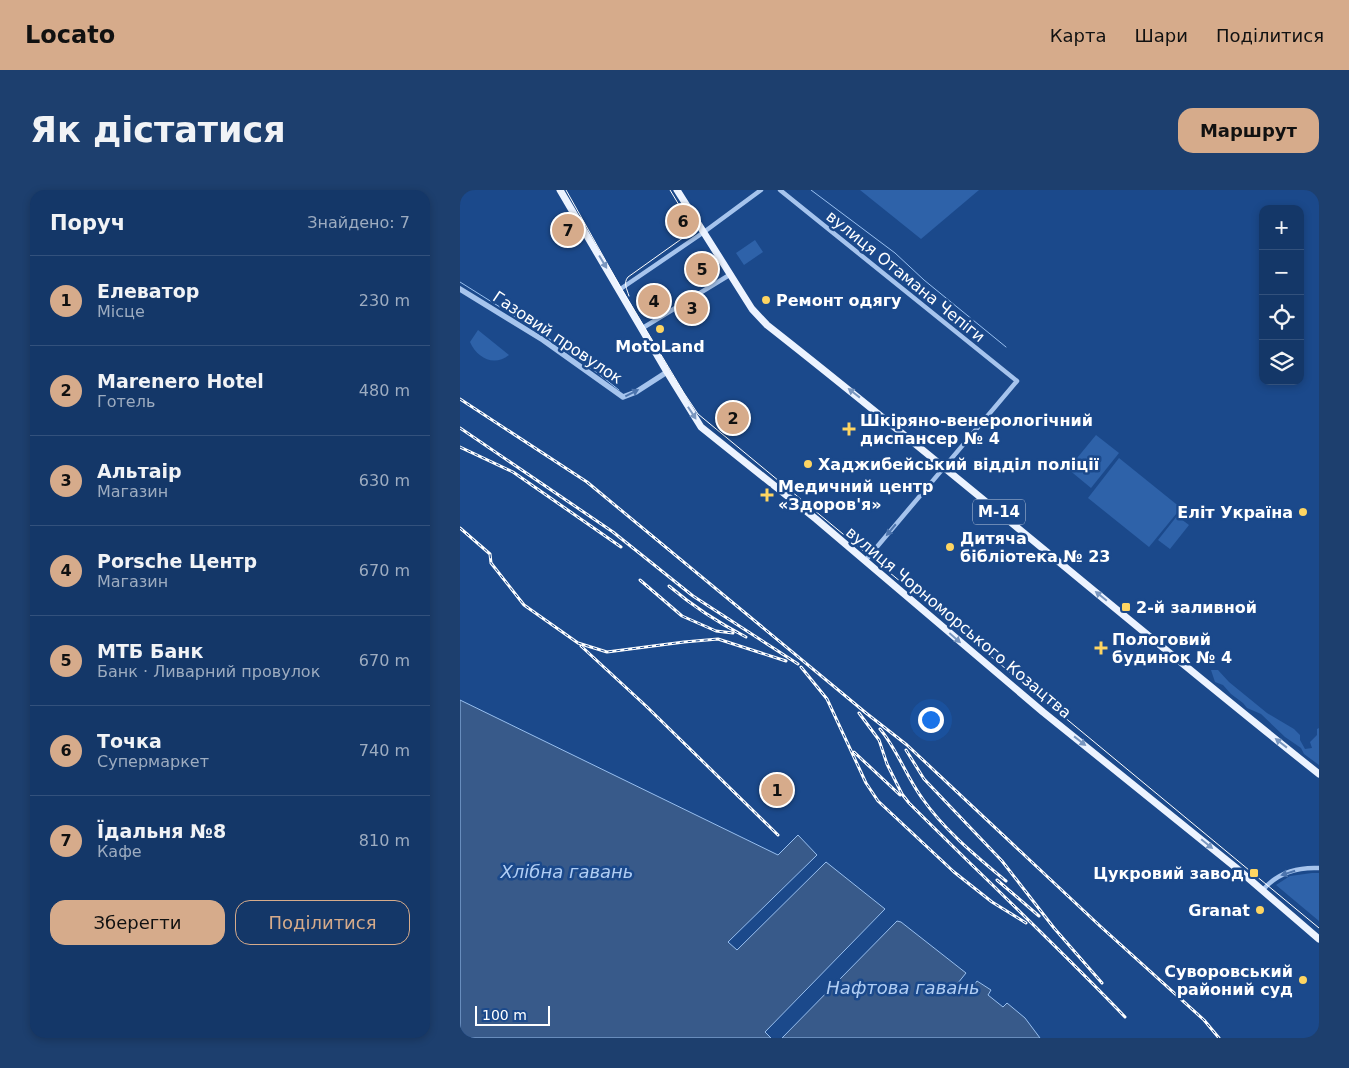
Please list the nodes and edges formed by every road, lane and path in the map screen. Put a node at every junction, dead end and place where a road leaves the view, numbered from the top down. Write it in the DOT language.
graph roads {
  1 [pos="560,190"];
  2 [pos="677,190"];
  3 [pos="761,190"];
  4 [pos="780,190"];
  5 [pos="704,232"];
  6 [pos="731,274"];
  7 [pos="460,289"];
  8 [pos="619,290"];
  9 [pos="641,328"];
  10 [pos="667,372"];
  11 [pos="945,467"];
  12 [pos="865,560"];
  13 [pos="1319,774"];
  14 [pos="1319,868"];
  15 [pos="1263,890"];
  16 [pos="1319,939"];
  1 -- 8 [label="main road, вулиця Чорноморського Козацтва, one-way"];
  2 -- 5 [label="main road, М-14"];
  3 -- 5 [label="street"];
  4 -- 11 [label="street, вулиця Отамана Чепіги"];
  5 -- 6 [label="main road, М-14"];
  5 -- 8 [label="street"];
  6 -- 9 [label="street"];
  11 -- 6 [label="main road, М-14, one-way"];
  7 -- 10 [label="street, Газовий провулок, one-way"];
  8 -- 9 [label="main road, вулиця Чорноморського Козацтва"];
  9 -- 10 [label="main road, вулиця Чорноморського Козацтва"];
  10 -- 12 [label="main road, вулиця Чорноморського Козацтва, one-way"];
  11 -- 12 [label="street, one-way"];
  13 -- 11 [label="main road, М-14, one-way"];
  12 -- 15 [label="main road, вулиця Чорноморського Козацтва, one-way"];
  14 -- 15 [label="street, one-way"];
  15 -- 16 [label="main road, вулиця Чорноморського Козацтва"];
}
